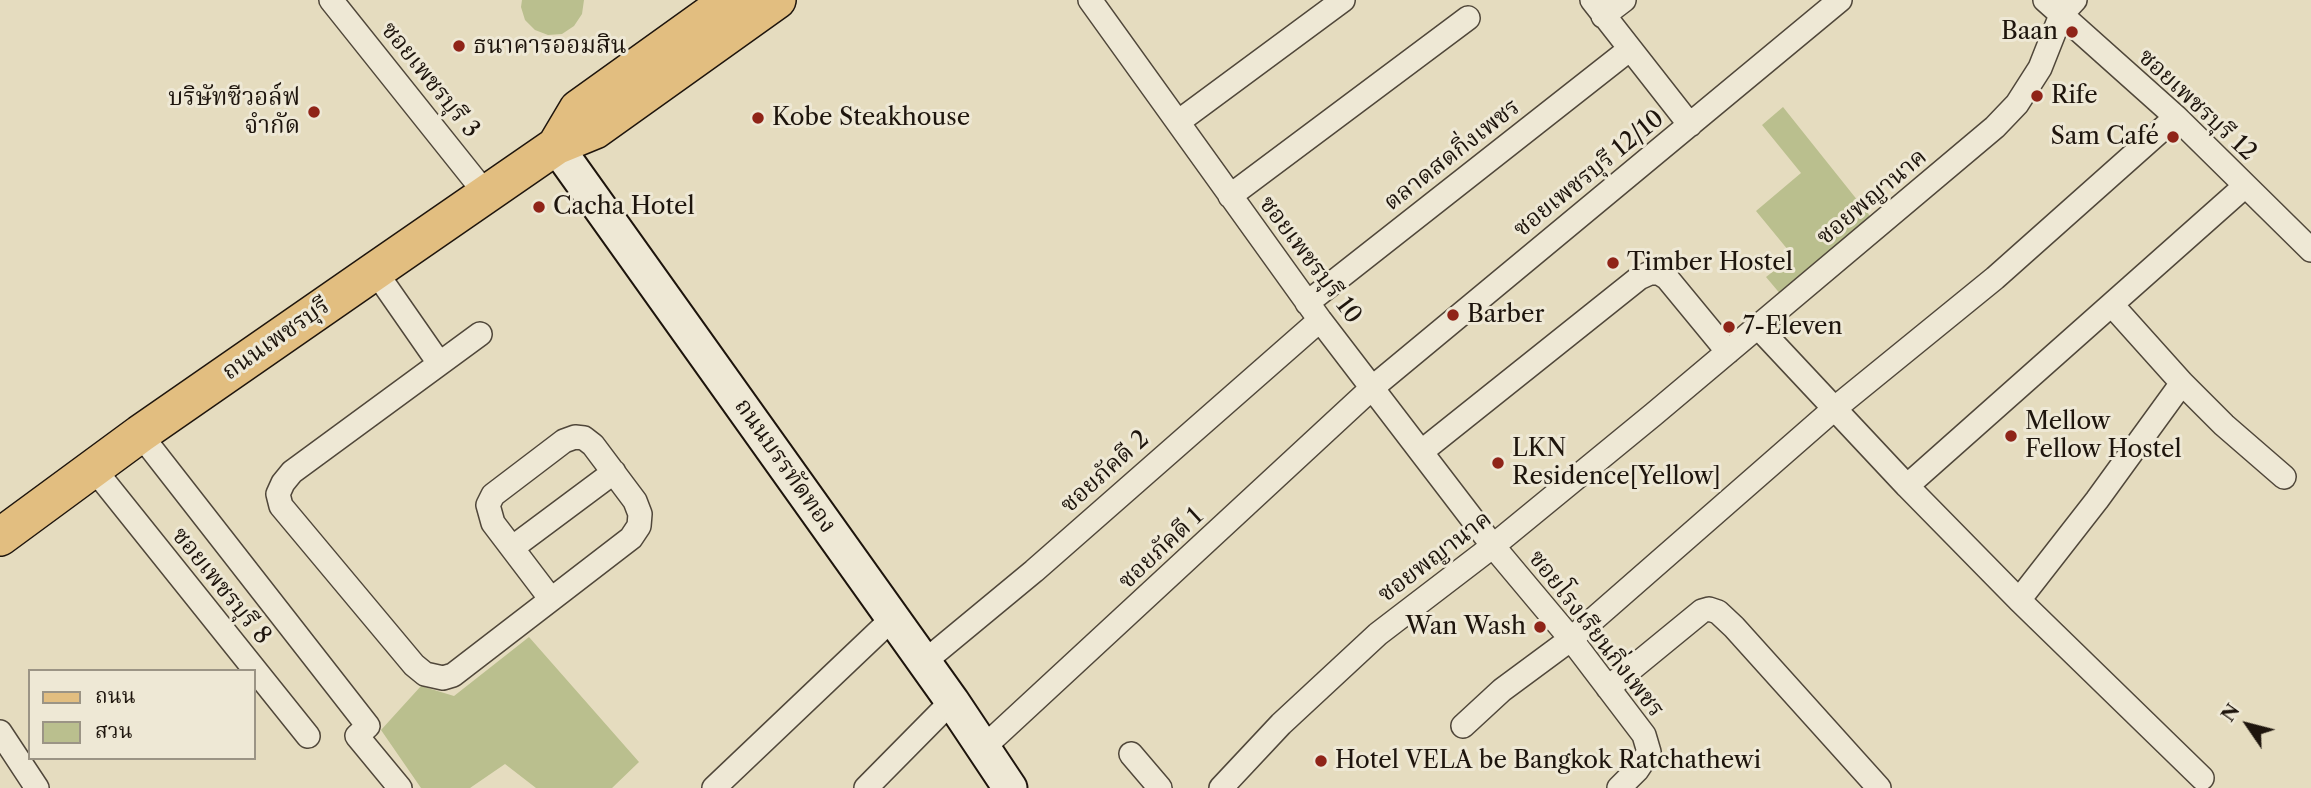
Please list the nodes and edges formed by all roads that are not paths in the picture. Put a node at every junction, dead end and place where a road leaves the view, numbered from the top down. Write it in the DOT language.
graph roads {
  1 [pos="331,0"];
  2 [pos="730,0"];
  3 [pos="777,0"];
  4 [pos="1090,0"];
  5 [pos="1343,0"];
  6 [pos="1624,0"];
  7 [pos="1840,0"];
  8 [pos="2060,5"];
  9 [pos="1597,8"];
  10 [pos="1468,18"];
  11 [pos="1630,49"];
  12 [pos="2176,117"];
  13 [pos="1178,122"];
  14 [pos="1690,125"];
  15 [pos="556,146"];
  16 [pos="2245,186"];
  17 [pos="486,194"];
  18 [pos="1230,197"];
  19 [pos="2311,250"];
  20 [pos="375,271"];
  21 [pos="2112,305"];
  22 [pos="1313,312"];
  23 [pos="1758,327"];
  24 [pos="480,334"];
  25 [pos="1728,352"];
  26 [pos="439,363"];
  27 [pos="2182,383"];
  28 [pos="1372,388"];
  29 [pos="1834,409"];
  30 [pos="140,434"];
  31 [pos="1421,452"];
  32 [pos="94,469"];
  33 [pos="614,472"];
  34 [pos="2284,477"];
  35 [pos="1908,486"];
  36 [pos="0,537"];
  37 [pos="1493,546"];
  38 [pos="512,548"];
  39 [pos="550,598"];
  40 [pos="2019,600"];
  41 [pos="893,618"];
  42 [pos="1571,639"];
  43 [pos="924,662"];
  44 [pos="254,669"];
  45 [pos="256,672"];
  46 [pos="1608,688"];
  47 [pos="952,701"];
  48 [pos="1463,726"];
  49 [pos="0,732"];
  50 [pos="307,736"];
  51 [pos="984,747"];
  52 [pos="1131,754"];
  53 [pos="2202,778"];
  54 [pos="37,788"];
  55 [pos="400,788"];
  56 [pos="714,788"];
  57 [pos="866,788"];
  58 [pos="1010,788"];
  59 [pos="1160,788"];
  60 [pos="1221,788"];
  61 [pos="1619,788"];
  62 [pos="1879,788"];
  1 -- 17 [label="street, ซอยเพชรบุรี 3"];
  2 -- 15 [label="main road, ถนนเพชรบุรี"];
  3 -- 15 [label="main road, ถนนเพชรบุรี"];
  4 -- 13 [label="street, ซอยเพชรบุรี 10"];
  5 -- 13 [label="street"];
  6 -- 9 [label="street"];
  7 -- 14 [label="street, ซอยเพชรบุรี 12/10"];
  8 -- 12 [label="street, ซอยเพชรบุรี 12"];
  8 -- 23 [label="street, ซอยพญานาค"];
  9 -- 11 [label="street"];
  10 -- 18 [label="street"];
  11 -- 14 [label="street"];
  11 -- 22 [label="street, ตลาดสดกิ่งเพชร"];
  12 -- 16 [label="street, ซอยเพชรบุรี 12"];
  12 -- 29 [label="street"];
  13 -- 18 [label="street, ซอยเพชรบุรี 10"];
  14 -- 28 [label="street, ซอยเพชรบุรี 12/10"];
  15 -- 17 [label="main road, ถนนเพชรบุรี"];
  15 -- 41 [label="main road, ถนนบรรทัดทอง"];
  16 -- 19 [label="street, ซอยเพชรบุรี 12"];
  16 -- 21 [label="street"];
  17 -- 20 [label="main road, ถนนเพชรบุรี"];
  18 -- 22 [label="street, ซอยเพชรบุรี 10"];
  20 -- 26 [label="street"];
  20 -- 30 [label="main road, ถนนเพชรบุรี"];
  21 -- 27 [label="street"];
  21 -- 35 [label="street"];
  22 -- 28 [label="street, ซอยเพชรบุรี 10"];
  22 -- 43 [label="street, ซอยภัคดี 2"];
  23 -- 25 [label="street, ซอยพญานาค"];
  23 -- 29 [label="street"];
  24 -- 26 [label="street"];
  25 -- 31 [label="street"];
  25 -- 37 [label="street, ซอยพญานาค"];
  26 -- 39 [label="street"];
  27 -- 34 [label="street"];
  27 -- 40 [label="street"];
  28 -- 31 [label="street, ซอยเพชรบุรี 10"];
  28 -- 51 [label="street, ซอยภัคดี 1"];
  29 -- 35 [label="street"];
  29 -- 42 [label="street"];
  30 -- 32 [label="main road, ถนนเพชรบุรี"];
  30 -- 55 [label="street"];
  31 -- 37 [label="street, ซอยเพชรบุรี 10"];
  32 -- 36 [label="main road, ถนนเพชรบุรี"];
  32 -- 44 [label="street, ซอยเพชรบุรี 8"];
  33 -- 38 [label="street"];
  33 -- 38 [label="street"];
  33 -- 39 [label="street"];
  35 -- 40 [label="street"];
  37 -- 42 [label="street, ซอยโรงเรียนกิ่งเพชร"];
  37 -- 60 [label="street, ซอยพญานาค"];
  38 -- 39 [label="street"];
  40 -- 53 [label="street"];
  41 -- 43 [label="main road, ถนนบรรทัดทอง"];
  41 -- 56 [label="street"];
  42 -- 46 [label="street, ซอยโรงเรียนกิ่งเพชร"];
  42 -- 48 [label="street"];
  43 -- 47 [label="main road, ถนนบรรทัดทอง"];
  45 -- 50 [label="street, ซอยเพชรบุรี 8"];
  46 -- 61 [label="street, ซอยโรงเรียนกิ่งเพชร"];
  46 -- 62 [label="street"];
  47 -- 51 [label="main road, ถนนบรรทัดทอง"];
  47 -- 57 [label="street"];
  49 -- 54 [label="street"];
  51 -- 58 [label="main road, ถนนบรรทัดทอง"];
  52 -- 59 [label="street"];
}
